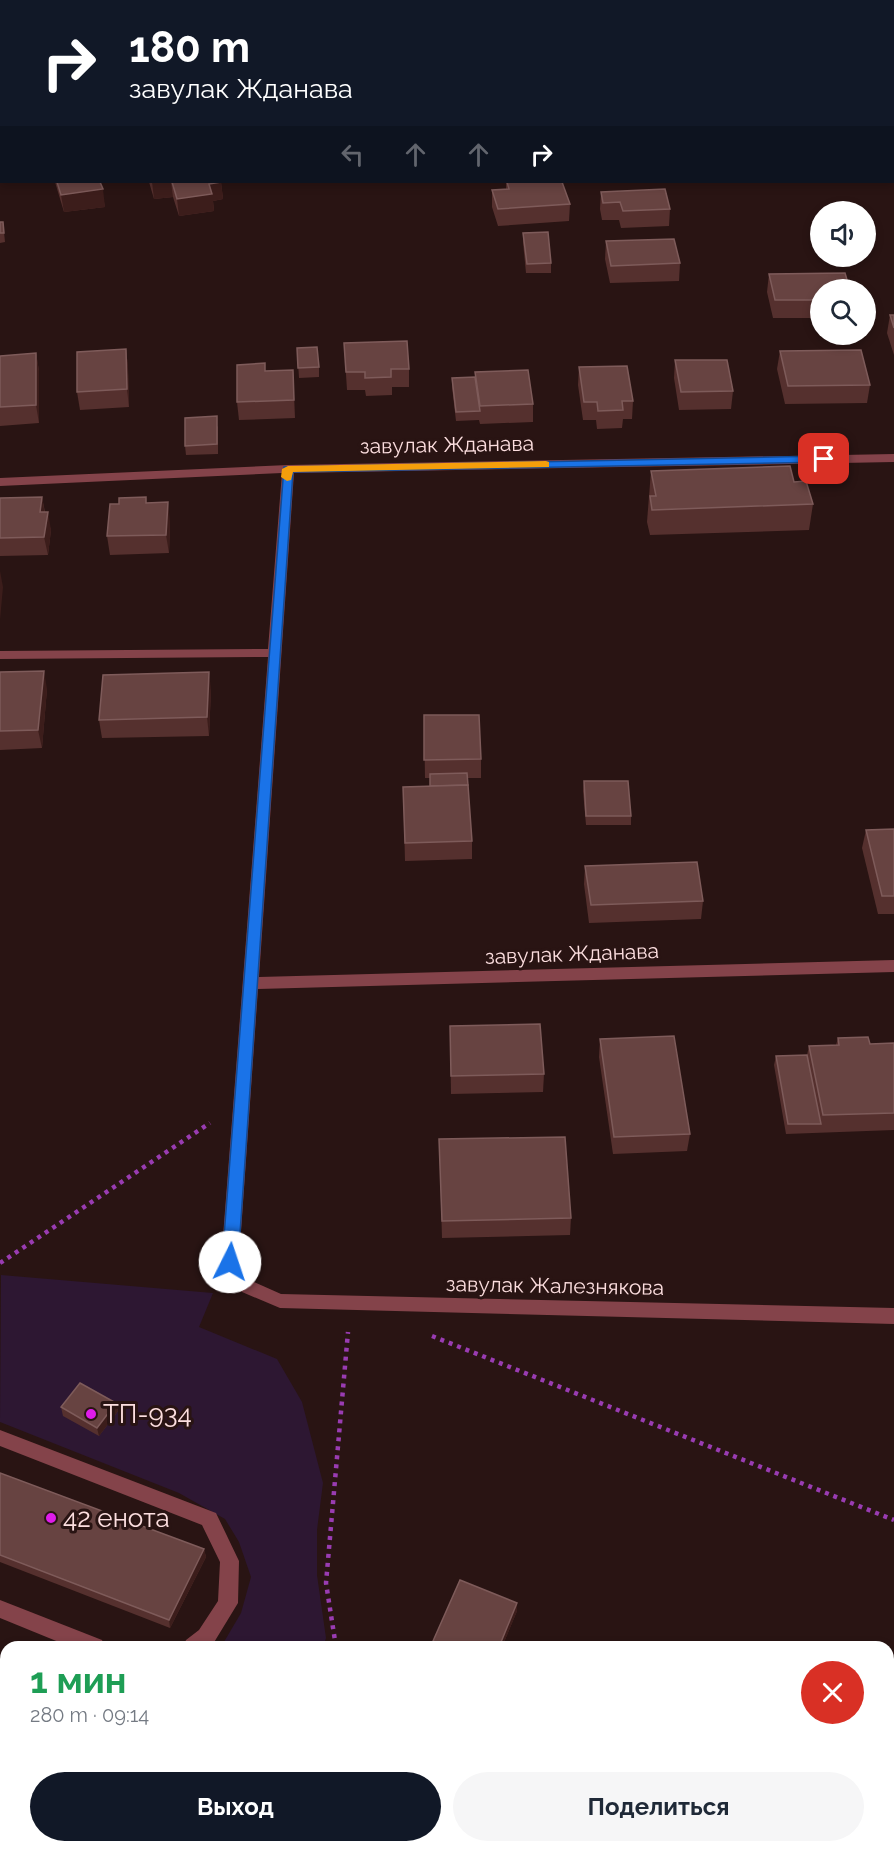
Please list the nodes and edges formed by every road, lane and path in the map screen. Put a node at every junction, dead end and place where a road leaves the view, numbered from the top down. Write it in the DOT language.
graph roads {
  1 [pos="894,458"];
  2 [pos="288,469"];
  3 [pos="0,482"];
  4 [pos="275,653"];
  5 [pos="0,655"];
  6 [pos="894,966"];
  7 [pos="252,983"];
  8 [pos="243,1100"];
  9 [pos="0,1263"];
  10 [pos="351,1304"];
  11 [pos="894,1316"];
  12 [pos="428,1335"];
  13 [pos="0,1438"];
  14 [pos="894,1520"];
  15 [pos="0,1609"];
  16 [pos="80,1641"];
  17 [pos="201,1641"];
  18 [pos="337,1641"];
  1 -- 2 [label="street, завулак Жданава"];
  2 -- 3 [label="street, завулак Жданава"];
  2 -- 4 [label="street"];
  4 -- 5 [label="street"];
  4 -- 7 [label="street"];
  6 -- 7 [label="street, завулак Жданава"];
  7 -- 8 [label="street"];
  8 -- 9 [label="path"];
  8 -- 10 [label="street, завулак Жалезнякова"];
  10 -- 11 [label="street, завулак Жалезнякова"];
  10 -- 18 [label="path"];
  12 -- 14 [label="path"];
  13 -- 17 [label="street"];
  15 -- 16 [label="street"];
}
